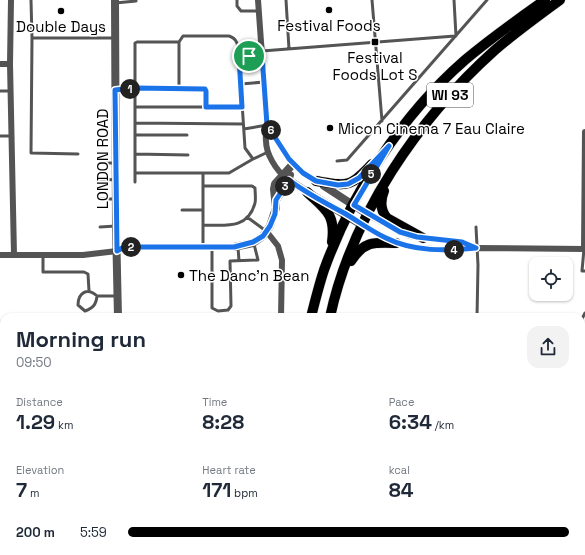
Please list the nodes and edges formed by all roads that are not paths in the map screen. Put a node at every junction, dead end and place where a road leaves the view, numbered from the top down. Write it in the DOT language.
graph roads {
  1 [pos="11,0"];
  2 [pos="31,0"];
  3 [pos="142,0"];
  4 [pos="237,0"];
  5 [pos="258,0"];
  6 [pos="286,0"];
  7 [pos="372,0"];
  8 [pos="454,0"];
  9 [pos="487,0"];
  10 [pos="545,0"];
  11 [pos="560,0"];
  12 [pos="115,1"];
  13 [pos="136,1"];
  14 [pos="259,11"];
  15 [pos="456,36"];
  16 [pos="32,38"];
  17 [pos="115,38"];
  18 [pos="179,42"];
  19 [pos="375,42"];
  20 [pos="289,49"];
  21 [pos="262,53"];
  22 [pos="239,57"];
  23 [pos="0,64"];
  24 [pos="10,64"];
  25 [pos="264,82"];
  26 [pos="241,84"];
  27 [pos="135,88"];
  28 [pos="179,89"];
  29 [pos="115,90"];
  30 [pos="0,91"];
  31 [pos="10,91"];
  32 [pos="136,107"];
  33 [pos="206,107"];
  34 [pos="242,107"];
  35 [pos="382,121"];
  36 [pos="135,123"];
  37 [pos="243,124"];
  38 [pos="267,125"];
  39 [pos="244,129"];
  40 [pos="585,132"];
  41 [pos="135,135"];
  42 [pos="188,135"];
  43 [pos="0,136"];
  44 [pos="11,136"];
  45 [pos="389,146"];
  46 [pos="268,152"];
  47 [pos="78,154"];
  48 [pos="135,154"];
  49 [pos="188,155"];
  50 [pos="253,159"];
  51 [pos="337,161"];
  52 [pos="100,163"];
  53 [pos="116,164"];
  54 [pos="293,164"];
  55 [pos="135,173"];
  56 [pos="202,173"];
  57 [pos="390,175"];
  58 [pos="286,177"];
  59 [pos="100,180"];
  60 [pos="116,180"];
  61 [pos="135,182"];
  62 [pos="320,184"];
  63 [pos="203,186"];
  64 [pos="307,192"];
  65 [pos="116,199"];
  66 [pos="100,200"];
  67 [pos="354,205"];
  68 [pos="182,210"];
  69 [pos="203,210"];
  70 [pos="367,214"];
  71 [pos="348,216"];
  72 [pos="247,218"];
  73 [pos="203,225"];
  74 [pos="362,225"];
  75 [pos="116,226"];
  76 [pos="100,227"];
  77 [pos="476,227"];
  78 [pos="267,232"];
  79 [pos="423,238"];
  80 [pos="253,242"];
  81 [pos="396,242"];
  82 [pos="238,246"];
  83 [pos="207,247"];
  84 [pos="476,248"];
  85 [pos="584,249"];
  86 [pos="117,251"];
  87 [pos="331,254"];
  88 [pos="0,255"];
  89 [pos="14,255"];
  90 [pos="43,255"];
  91 [pos="239,261"];
  92 [pos="585,271"];
  93 [pos="341,276"];
  94 [pos="89,291"];
  95 [pos="97,296"];
  96 [pos="118,296"];
  97 [pos="118,313"];
  98 [pos="281,313"];
  99 [pos="312,313"];
  100 [pos="331,313"];
  101 [pos="476,313"];
  1 -- 24 [label="street"];
  2 -- 16 [label="lane"];
  3 -- 13 [label="lane"];
  4 -- 14 [label="lane"];
  5 -- 14 [label="street"];
  6 -- 20 [label="lane"];
  7 -- 19 [label="lane"];
  8 -- 15 [label="lane"];
  9 -- 15 [label="lane"];
  10 -- 45 [label="main road, WI 93"];
  11 -- 57 [label="main road, WI 93"];
  12 -- 13 [label="lane"];
  12 -- 17 [label="street, LONDON ROAD"];
  14 -- 21 [label="street"];
  15 -- 19 [label="lane"];
  15 -- 35 [label="lane"];
  16 -- 17 [label="lane"];
  16 -- 47 [label="lane"];
  17 -- 29 [label="street, LONDON ROAD"];
  18 -- 22 [label="lane"];
  18 -- 27 [label="lane"];
  18 -- 28 [label="lane"];
  19 -- 20 [label="lane"];
  19 -- 35 [label="lane"];
  20 -- 21 [label="lane"];
  21 -- 22 [label="lane"];
  21 -- 25 [label="street"];
  22 -- 26 [label="lane"];
  23 -- 24 [label="street"];
  24 -- 31 [label="street"];
  25 -- 26 [label="lane"];
  25 -- 38 [label="street"];
  26 -- 34 [label="lane"];
  27 -- 28 [label="lane"];
  27 -- 29 [label="lane"];
  27 -- 32 [label="lane"];
  28 -- 33 [label="lane"];
  29 -- 53 [label="street, LONDON ROAD"];
  30 -- 31 [label="lane"];
  31 -- 44 [label="street"];
  32 -- 33 [label="lane"];
  32 -- 36 [label="lane"];
  33 -- 34 [label="lane"];
  34 -- 37 [label="lane"];
  35 -- 51 [label="lane"];
  36 -- 37 [label="lane"];
  36 -- 41 [label="lane"];
  37 -- 39 [label="lane"];
  38 -- 39 [label="lane"];
  38 -- 46 [label="street"];
  38 -- 54 [label="street"];
  39 -- 50 [label="lane"];
  40 -- 85 [label="street"];
  41 -- 42 [label="lane"];
  41 -- 48 [label="lane"];
  43 -- 44 [label="lane"];
  44 -- 89 [label="street"];
  45 -- 62 [label="main road"];
  45 -- 67 [label="main road, WI 93"];
  46 -- 50 [label="lane"];
  46 -- 58 [label="street"];
  48 -- 49 [label="lane"];
  48 -- 55 [label="lane"];
  50 -- 56 [label="lane"];
  52 -- 53 [label="lane"];
  53 -- 60 [label="street, LONDON ROAD"];
  54 -- 58 [label="street"];
  54 -- 62 [label="street"];
  55 -- 56 [label="lane"];
  55 -- 61 [label="lane"];
  56 -- 63 [label="lane"];
  57 -- 70 [label="main road, WI 93"];
  57 -- 79 [label="main road"];
  58 -- 64 [label="street"];
  58 -- 78 [label="street"];
  59 -- 60 [label="lane"];
  60 -- 65 [label="street, LONDON ROAD"];
  62 -- 67 [label="street"];
  63 -- 69 [label="lane"];
  63 -- 72 [label="lane"];
  64 -- 71 [label="street"];
  64 -- 87 [label="main road"];
  65 -- 66 [label="lane"];
  65 -- 75 [label="street, LONDON ROAD"];
  67 -- 70 [label="street"];
  67 -- 71 [label="main road, WI 93"];
  68 -- 69 [label="lane"];
  69 -- 73 [label="lane"];
  70 -- 74 [label="main road, WI 93"];
  70 -- 79 [label="street"];
  71 -- 74 [label="street"];
  71 -- 87 [label="main road, WI 93"];
  72 -- 73 [label="lane"];
  72 -- 78 [label="lane"];
  73 -- 83 [label="lane"];
  74 -- 81 [label="street"];
  74 -- 93 [label="main road, WI 93"];
  75 -- 76 [label="lane"];
  75 -- 86 [label="street, LONDON ROAD"];
  77 -- 84 [label="lane"];
  78 -- 80 [label="street"];
  78 -- 98 [label="street"];
  79 -- 84 [label="street"];
  80 -- 82 [label="street"];
  80 -- 91 [label="lane"];
  81 -- 84 [label="street"];
  81 -- 93 [label="main road"];
  82 -- 83 [label="street"];
  82 -- 91 [label="lane"];
  83 -- 86 [label="street"];
  83 -- 91 [label="lane"];
  84 -- 85 [label="street"];
  84 -- 101 [label="lane"];
  85 -- 92 [label="lane"];
  86 -- 90 [label="street"];
  86 -- 96 [label="street, LONDON ROAD"];
  87 -- 99 [label="main road, WI 93"];
  88 -- 89 [label="street"];
  89 -- 90 [label="street"];
  90 -- 94 [label="lane"];
  93 -- 100 [label="main road, WI 93"];
  94 -- 95 [label="lane"];
  94 -- 95 [label="lane"];
  95 -- 96 [label="lane"];
  96 -- 97 [label="street, LONDON ROAD"];
}
